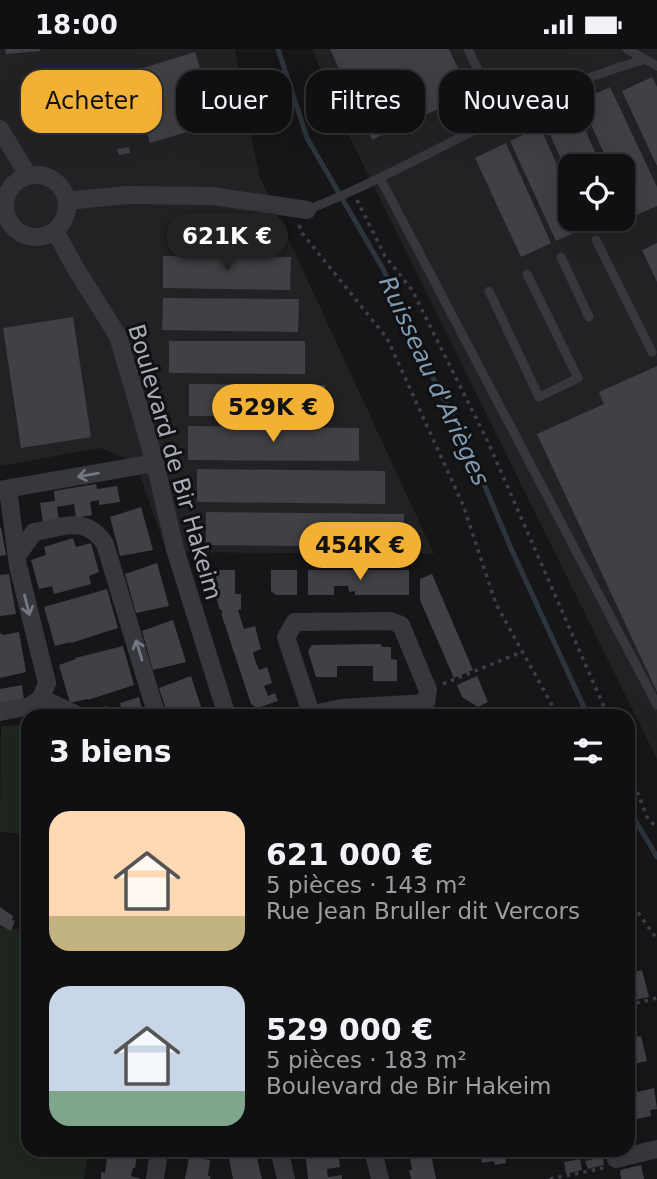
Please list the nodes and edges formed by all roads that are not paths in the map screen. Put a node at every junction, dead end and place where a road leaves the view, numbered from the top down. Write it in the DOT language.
graph roads {
  1 [pos="468,49"];
  2 [pos="627,49"];
  3 [pos="643,60"];
  4 [pos="657,66"];
  5 [pos="478,70"];
  6 [pos="594,75"];
  7 [pos="0,129"];
  8 [pos="469,133"];
  9 [pos="28,175"];
  10 [pos="380,179"];
  11 [pos="67,201"];
  12 [pos="2,205"];
  13 [pos="301,209"];
  14 [pos="55,231"];
  15 [pos="596,240"];
  16 [pos="561,257"];
  17 [pos="527,274"];
  18 [pos="489,291"];
  19 [pos="589,317"];
  20 [pos="652,352"];
  21 [pos="155,463"];
  22 [pos="4,490"];
  23 [pos="34,532"];
  24 [pos="17,556"];
  25 [pos="41,698"];
  26 [pos="657,705"];
  27 [pos="64,709"];
  28 [pos="155,709"];
  29 [pos="225,709"];
  30 [pos="306,709"];
  31 [pos="335,709"];
  32 [pos="0,712"];
  33 [pos="657,1149"];
  34 [pos="635,1154"];
  35 [pos="158,1157"];
  36 [pos="281,1157"];
  37 [pos="375,1157"];
  38 [pos="624,1157"];
  39 [pos="616,1159"];
  40 [pos="155,1179"];
  41 [pos="286,1179"];
  42 [pos="380,1179"];
  1 -- 5 [label="lane"];
  2 -- 3 [label="lane"];
  3 -- 4 [label="lane"];
  3 -- 6 [label="lane"];
  7 -- 9 [label="street"];
  8 -- 10 [label="lane"];
  9 -- 11 [label="street"];
  9 -- 12 [label="street"];
  10 -- 13 [label="lane"];
  10 -- 26 [label="lane"];
  11 -- 13 [label="street"];
  11 -- 14 [label="street"];
  12 -- 14 [label="street"];
  14 -- 21 [label="street, Boulevard de Bir Hakeim"];
  15 -- 20 [label="lane"];
  16 -- 19 [label="lane"];
  17 -- 18 [label="lane"];
  21 -- 22 [label="street, one-way"];
  21 -- 29 [label="street, Boulevard de Bir Hakeim"];
  22 -- 23 [label="street"];
  22 -- 24 [label="street"];
  23 -- 24 [label="street"];
  28 -- 23 [label="street, one-way"];
  24 -- 25 [label="street, one-way"];
  25 -- 27 [label="street"];
  25 -- 32 [label="street"];
  30 -- 31 [label="street"];
  33 -- 34 [label="street"];
  35 -- 40 [label="street"];
  36 -- 41 [label="street"];
  37 -- 42 [label="street"];
  38 -- 39 [label="street"];
}
